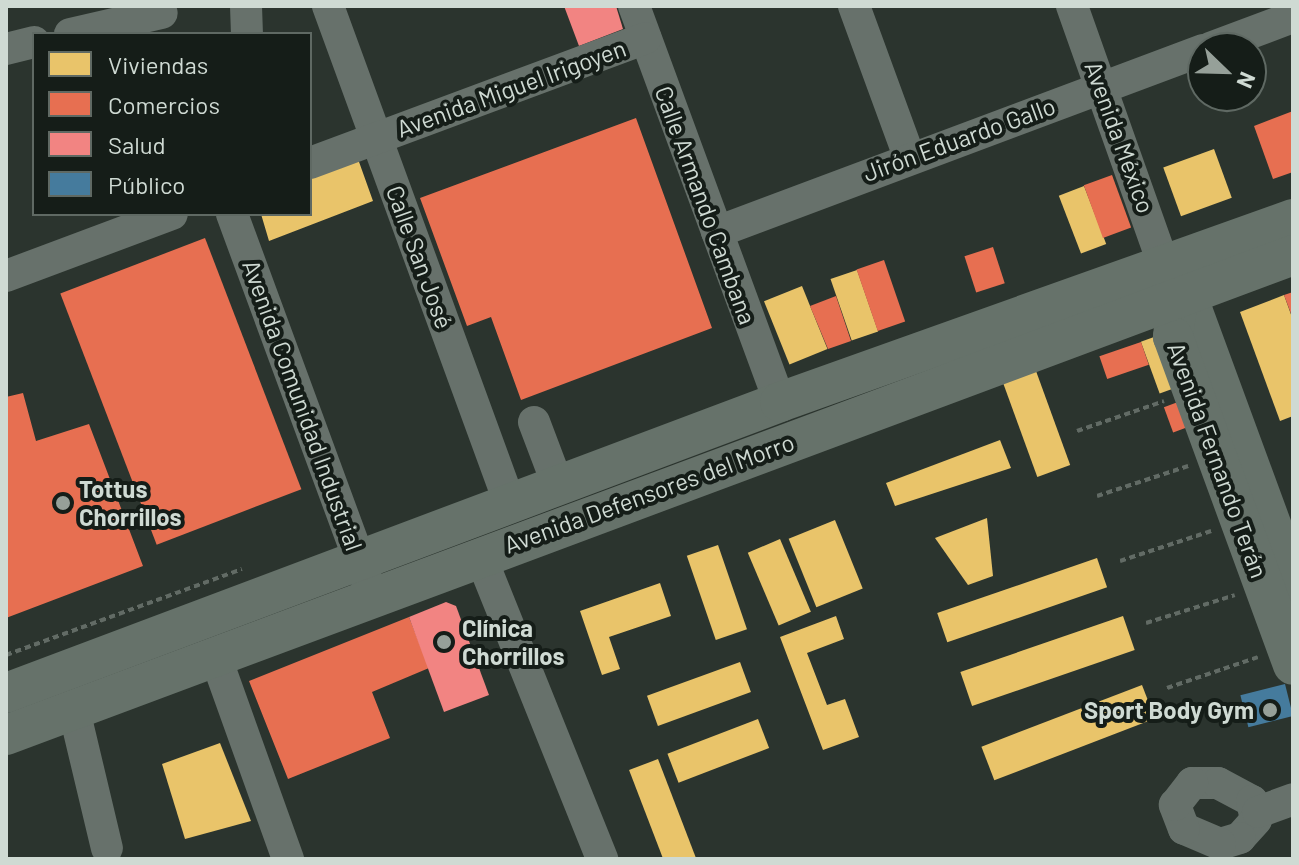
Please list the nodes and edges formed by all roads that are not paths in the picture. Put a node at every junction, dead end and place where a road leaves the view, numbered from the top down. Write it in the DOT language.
graph roads {
  1 [pos="246,6"];
  2 [pos="328,6"];
  3 [pos="634,6"];
  4 [pos="854,6"];
  5 [pos="1072,6"];
  6 [pos="1271,17"];
  7 [pos="164,18"];
  8 [pos="82,32"];
  9 [pos="247,32"];
  10 [pos="1241,32"];
  11 [pos="646,38"];
  12 [pos="32,42"];
  13 [pos="6,49"];
  14 [pos="1187,56"];
  15 [pos="1102,88"];
  16 [pos="376,138"];
  17 [pos="909,156"];
  18 [pos="312,162"];
  19 [pos="167,216"];
  20 [pos="233,216"];
  21 [pos="1293,219"];
  22 [pos="717,232"];
  23 [pos="1293,255"];
  24 [pos="6,276"];
  25 [pos="1172,284"];
  26 [pos="780,402"];
  27 [pos="534,422"];
  28 [pos="559,488"];
  29 [pos="511,507"];
  30 [pos="480,555"];
  31 [pos="1279,572"];
  32 [pos="366,579"];
  33 [pos="1290,656"];
  34 [pos="216,658"];
  35 [pos="6,693"];
  36 [pos="74,710"];
  37 [pos="6,735"];
  38 [pos="1293,799"];
  39 [pos="1258,812"];
  40 [pos="107,848"];
  41 [pos="288,859"];
  42 [pos="602,859"];
  1 -- 9 [label="street"];
  2 -- 16 [label="street, Calle San José"];
  3 -- 11 [label="street, Calle Armando Cambana"];
  4 -- 17 [label="street"];
  5 -- 15 [label="street, Avenida México"];
  6 -- 10 [label="street"];
  7 -- 8 [label="street"];
  11 -- 16 [label="street, Avenida Miguel Irigoyen"];
  11 -- 22 [label="street, Calle Armando Cambana"];
  12 -- 13 [label="street"];
  14 -- 15 [label="street, Jirón Eduardo Gallo"];
  15 -- 17 [label="street, Jirón Eduardo Gallo"];
  15 -- 25 [label="street, Avenida México"];
  16 -- 18 [label="street, Avenida Miguel Irigoyen"];
  16 -- 29 [label="street, Calle San José"];
  17 -- 22 [label="street, Jirón Eduardo Gallo"];
  19 -- 24 [label="street"];
  20 -- 32 [label="street, Avenida Comunidad Industrial"];
  21 -- 25 [label="main road, Avenida Defensores del Morro"];
  22 -- 26 [label="street, Calle Armando Cambana"];
  23 -- 25 [label="main road, Avenida Defensores del Morro"];
  25 -- 26 [label="main road, Avenida Defensores del Morro"];
  25 -- 30 [label="main road, Avenida Defensores del Morro"];
  25 -- 31 [label="main road, Avenida Fernando Terán"];
  25 -- 31 [label="main road, Avenida Fernando Terán"];
  26 -- 28 [label="main road, Avenida Defensores del Morro"];
  27 -- 28 [label="street"];
  28 -- 29 [label="main road, Avenida Defensores del Morro"];
  29 -- 32 [label="main road, Avenida Defensores del Morro"];
  30 -- 32 [label="main road, Avenida Defensores del Morro"];
  30 -- 42 [label="street"];
  31 -- 33 [label="main road, Avenida Fernando Terán"];
  32 -- 34 [label="main road, Avenida Defensores del Morro"];
  32 -- 35 [label="main road, Avenida Defensores del Morro"];
  34 -- 36 [label="main road, Avenida Defensores del Morro"];
  34 -- 41 [label="street"];
  36 -- 37 [label="main road, Avenida Defensores del Morro"];
  36 -- 40 [label="street"];
  38 -- 39 [label="street"];
}
